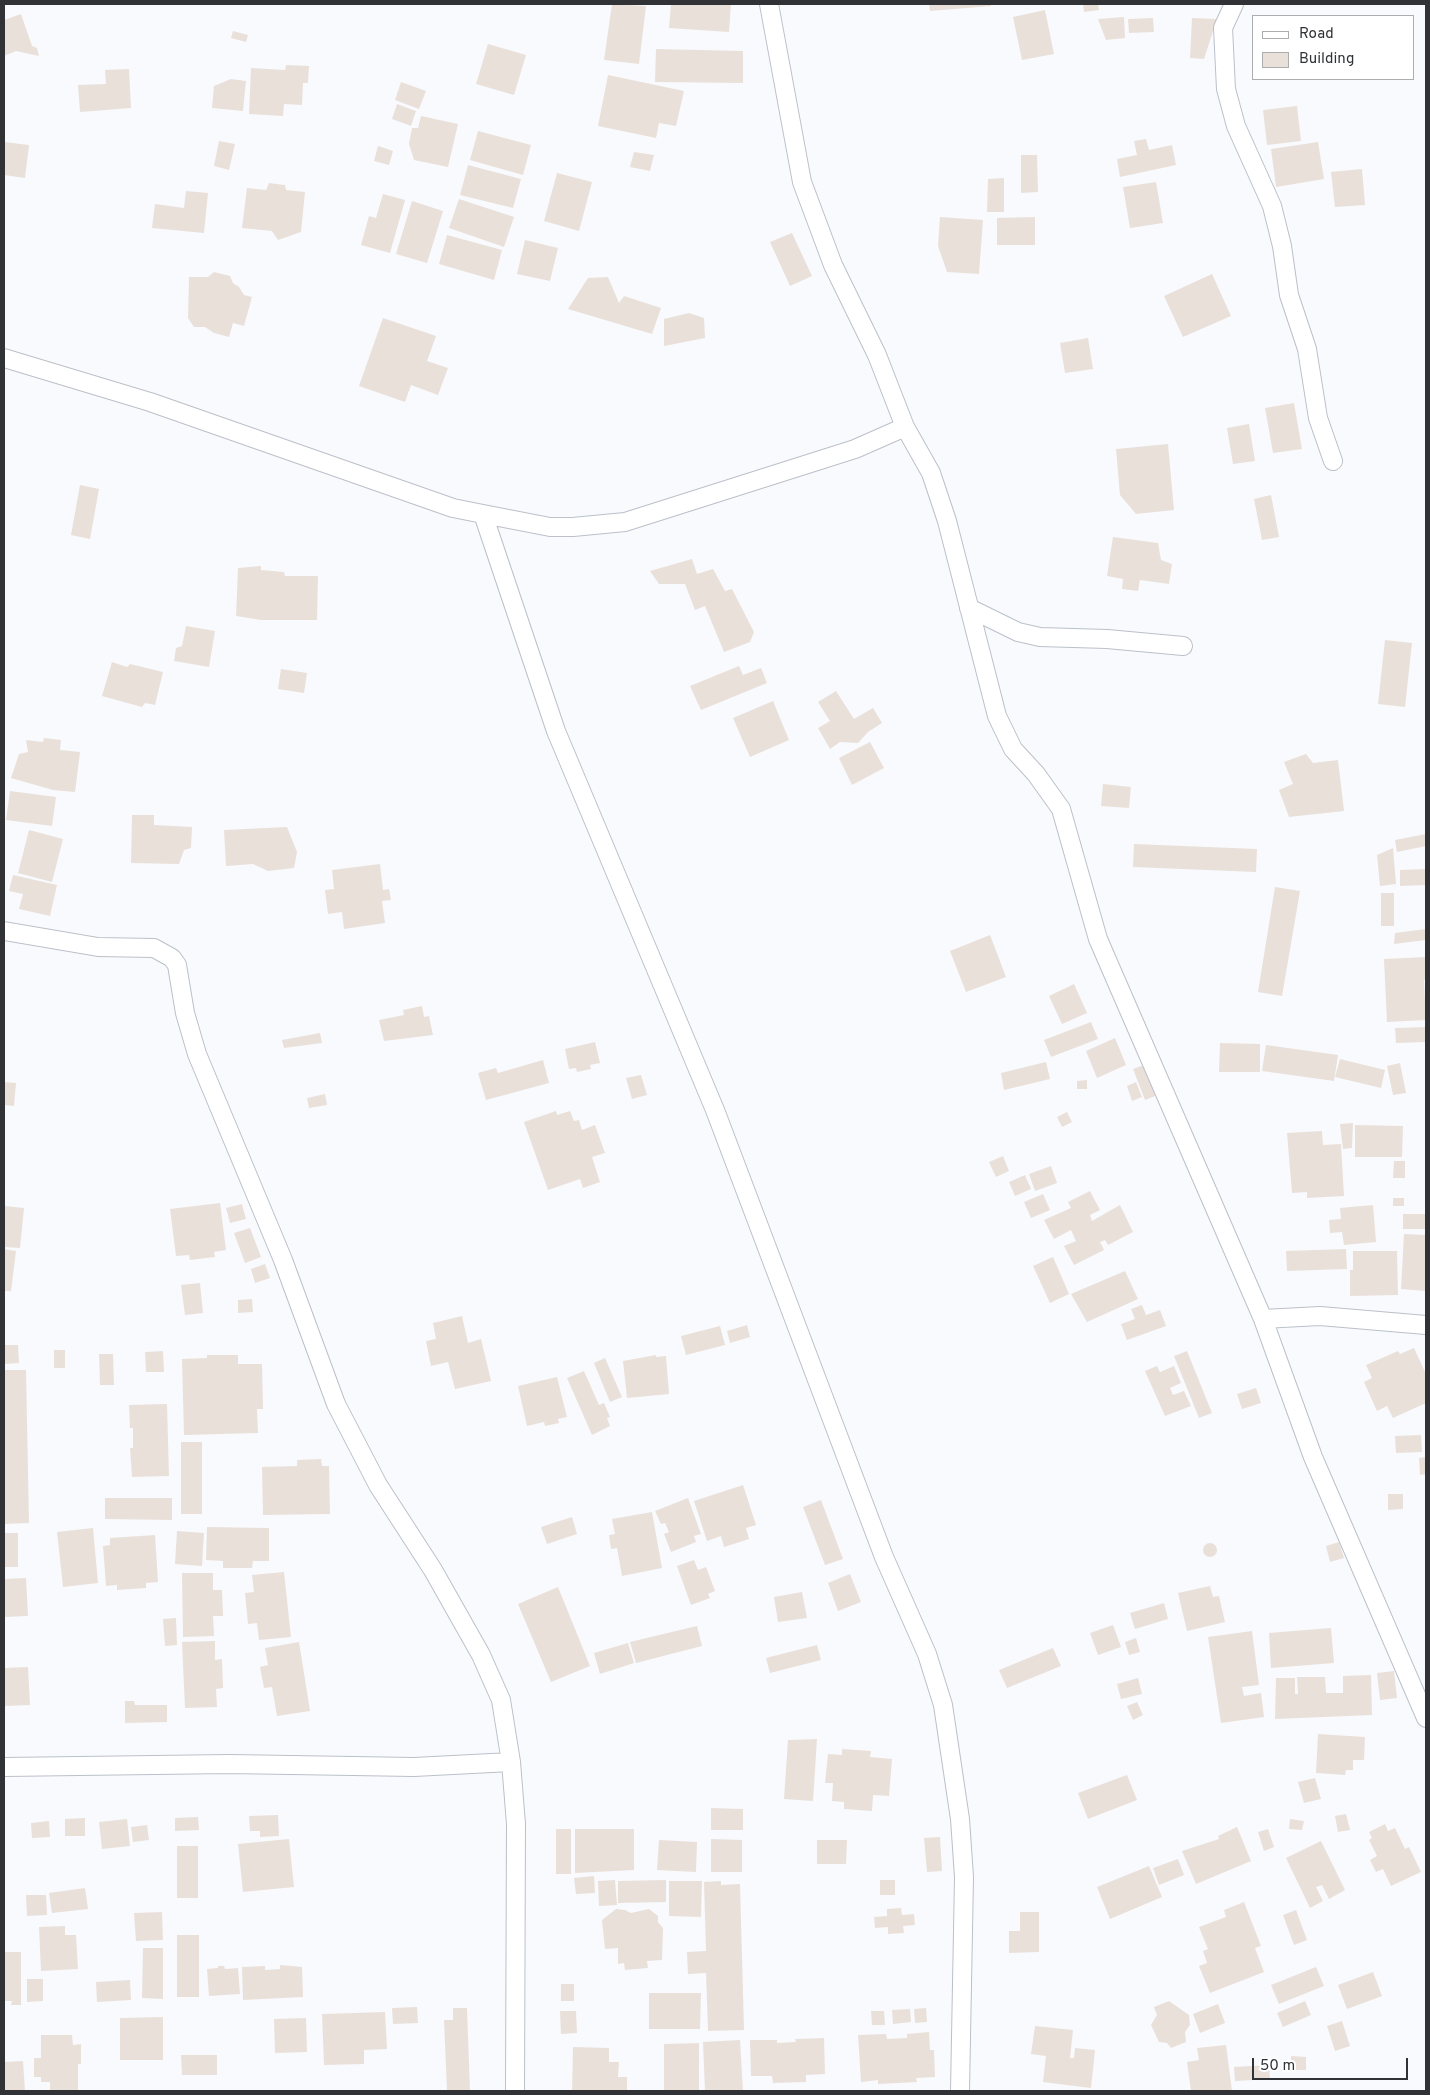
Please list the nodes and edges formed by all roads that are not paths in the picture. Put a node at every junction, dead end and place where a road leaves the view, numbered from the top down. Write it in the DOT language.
graph roads {
  1 [pos="769,4"];
  2 [pos="1234,4"];
  3 [pos="4,358"];
  4 [pos="905,427"];
  5 [pos="1332,461"];
  6 [pos="483,514"];
  7 [pos="969,608"];
  8 [pos="1182,646"];
  9 [pos="4,931"];
  10 [pos="1263,1319"];
  11 [pos="1426,1325"];
  12 [pos="1426,1718"];
  13 [pos="511,1762"];
  14 [pos="4,1767"];
  15 [pos="515,2091"];
  16 [pos="960,2091"];
  1 -- 4 [label="street"];
  2 -- 5 [label="street"];
  3 -- 6 [label="street"];
  4 -- 6 [label="street"];
  4 -- 7 [label="street"];
  6 -- 16 [label="street"];
  7 -- 8 [label="street"];
  7 -- 10 [label="street"];
  9 -- 13 [label="street"];
  10 -- 11 [label="street"];
  10 -- 12 [label="street"];
  13 -- 14 [label="street"];
  13 -- 15 [label="street"];
}
